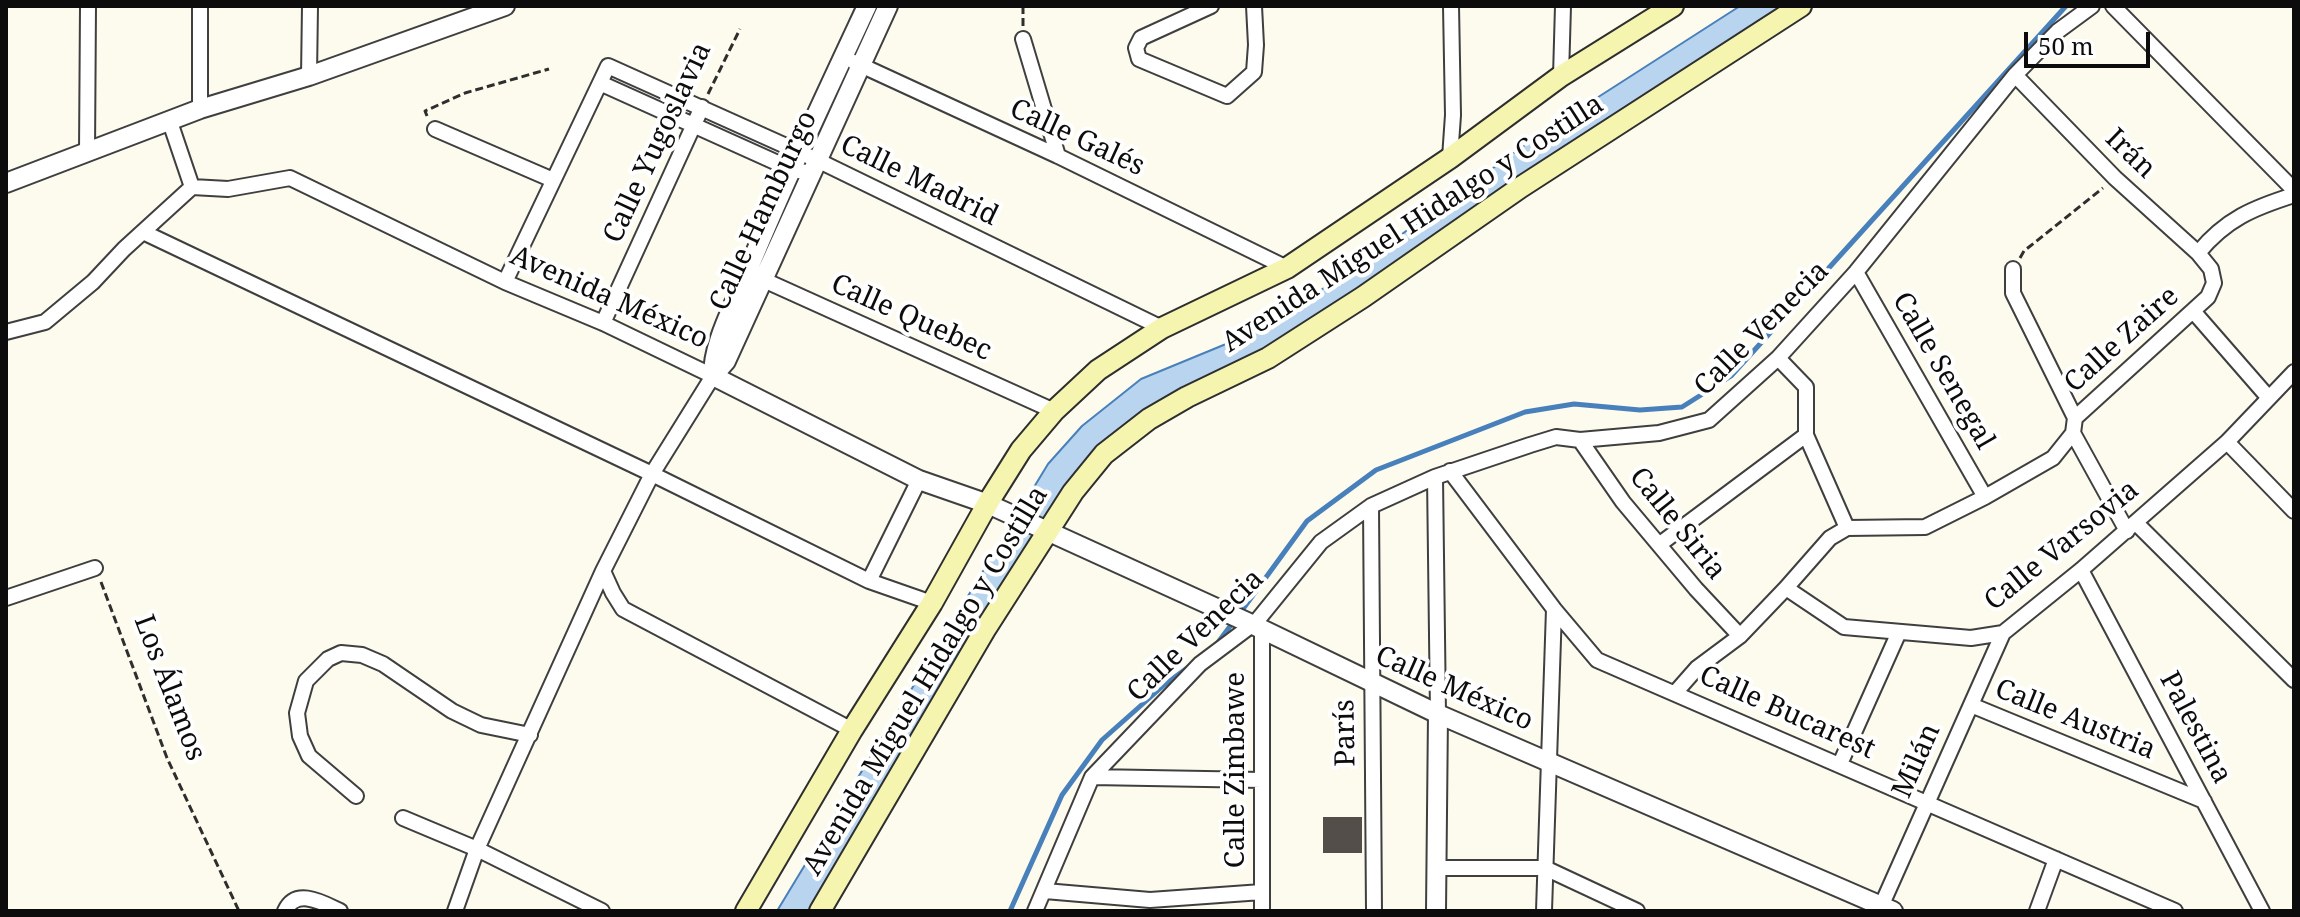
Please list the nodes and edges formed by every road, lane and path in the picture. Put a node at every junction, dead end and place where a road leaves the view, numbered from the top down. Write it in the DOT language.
graph roads {
  1 [pos="88,6"];
  2 [pos="200,6"];
  3 [pos="310,6"];
  4 [pos="505,6"];
  5 [pos="867,6"];
  6 [pos="888,6"];
  7 [pos="1211,6"];
  8 [pos="1254,6"];
  9 [pos="1451,6"];
  10 [pos="1563,6"];
  11 [pos="1673,6"];
  12 [pos="1801,6"];
  13 [pos="2092,6"];
  14 [pos="2113,6"];
  15 [pos="477,11"];
  16 [pos="740,29"];
  17 [pos="1023,39"];
  18 [pos="843,57"];
  19 [pos="862,66"];
  20 [pos="549,69"];
  21 [pos="2015,75"];
  22 [pos="309,76"];
  23 [pos="1561,76"];
  24 [pos="600,83"];
  25 [pos="702,107"];
  26 [pos="200,109"];
  27 [pos="170,122"];
  28 [pos="694,125"];
  29 [pos="435,129"];
  30 [pos="87,152"];
  31 [pos="799,152"];
  32 [pos="1058,156"];
  33 [pos="1450,158"];
  34 [pos="814,166"];
  35 [pos="791,169"];
  36 [pos="2115,178"];
  37 [pos="553,180"];
  38 [pos="6,183"];
  39 [pos="192,187"];
  40 [pos="2294,192"];
  41 [pos="143,232"];
  42 [pos="2198,253"];
  43 [pos="1287,268"];
  44 [pos="2013,269"];
  45 [pos="2211,269"];
  46 [pos="1856,272"];
  47 [pos="755,276"];
  48 [pos="505,282"];
  49 [pos="2193,311"];
  50 [pos="603,323"];
  51 [pos="1162,328"];
  52 [pos="6,332"];
  53 [pos="1778,358"];
  54 [pos="2294,372"];
  55 [pos="713,376"];
  56 [pos="2268,397"];
  57 [pos="1054,411"];
  58 [pos="2074,425"];
  59 [pos="1806,435"];
  60 [pos="1580,440"];
  61 [pos="2227,442"];
  62 [pos="1450,471"];
  63 [pos="652,474"];
  64 [pos="1435,477"];
  65 [pos="919,480"];
  66 [pos="1985,497"];
  67 [pos="992,506"];
  68 [pos="1371,506"];
  69 [pos="2294,511"];
  70 [pos="2131,527"];
  71 [pos="1847,528"];
  72 [pos="1047,531"];
  73 [pos="1660,544"];
  74 [pos="95,568"];
  75 [pos="2081,570"];
  76 [pos="603,571"];
  77 [pos="869,581"];
  78 [pos="1786,588"];
  79 [pos="6,598"];
  80 [pos="932,603"];
  81 [pos="1554,609"];
  82 [pos="1254,625"];
  83 [pos="1899,632"];
  84 [pos="2003,633"];
  85 [pos="1740,636"];
  86 [pos="2294,680"];
  87 [pos="1372,683"];
  88 [pos="1675,693"];
  89 [pos="1971,705"];
  90 [pos="1438,714"];
  91 [pos="852,730"];
  92 [pos="530,735"];
  93 [pos="1549,762"];
  94 [pos="1840,764"];
  95 [pos="1092,777"];
  96 [pos="1262,780"];
  97 [pos="356,796"];
  98 [pos="2204,801"];
  99 [pos="1927,803"];
  100 [pos="403,818"];
  101 [pos="477,849"];
  102 [pos="2056,859"];
  103 [pos="1437,868"];
  104 [pos="1545,868"];
  105 [pos="1045,891"];
  106 [pos="1262,892"];
  107 [pos="1150,906"];
  108 [pos="1884,909"];
  109 [pos="239,911"];
  110 [pos="285,911"];
  111 [pos="340,911"];
  112 [pos="455,911"];
  113 [pos="602,911"];
  114 [pos="746,911"];
  115 [pos="820,911"];
  116 [pos="1035,911"];
  117 [pos="1262,911"];
  118 [pos="1374,911"];
  119 [pos="1436,911"];
  120 [pos="1544,911"];
  121 [pos="1637,911"];
  122 [pos="2037,911"];
  123 [pos="2175,911"];
  124 [pos="2262,911"];
  1 -- 30 [label="street"];
  2 -- 26 [label="street"];
  3 -- 22 [label="street"];
  4 -- 15 [label="street"];
  5 -- 18 [label="street, Calle Hamburgo"];
  6 -- 19 [label="street, Calle Hamburgo"];
  7 -- 8 [label="street"];
  9 -- 33 [label="street"];
  10 -- 23 [label="street"];
  11 -- 23 [label="main road, Avenida Miguel Hidalgo y Costilla"];
  12 -- 72 [label="main road, Avenida Miguel Hidalgo y Costilla"];
  13 -- 21 [label="street, Calle Venecia"];
  14 -- 40 [label="street"];
  15 -- 22 [label="street"];
  16 -- 25 [label="path, Calle Yugoslavia"];
  17 -- 32 [label="street"];
  18 -- 19 [label="street, Calle Galés"];
  18 -- 31 [label="street, Calle Hamburgo"];
  19 -- 32 [label="street, Calle Galés"];
  19 -- 34 [label="street, Calle Hamburgo"];
  20 -- 29 [label="path"];
  21 -- 36 [label="street, Irán"];
  21 -- 46 [label="street, Calle Venecia"];
  22 -- 26 [label="street"];
  23 -- 33 [label="main road, Avenida Miguel Hidalgo y Costilla"];
  24 -- 25 [label="street, Calle Madrid"];
  24 -- 28 [label="street, Calle Madrid"];
  24 -- 37 [label="street"];
  25 -- 28 [label="street, Calle Yugoslavia"];
  25 -- 31 [label="street, Calle Madrid"];
  26 -- 27 [label="street"];
  27 -- 30 [label="street"];
  27 -- 39 [label="street"];
  28 -- 35 [label="street, Calle Madrid"];
  28 -- 50 [label="street, Calle Yugoslavia"];
  29 -- 37 [label="street"];
  30 -- 38 [label="street"];
  31 -- 34 [label="street, Calle Madrid"];
  31 -- 35 [label="street, Calle Hamburgo"];
  32 -- 43 [label="street, Calle Galés"];
  33 -- 43 [label="main road, Avenida Miguel Hidalgo y Costilla"];
  34 -- 35 [label="street, Calle Madrid"];
  34 -- 47 [label="street, Calle Hamburgo"];
  34 -- 51 [label="street, Calle Madrid"];
  35 -- 47 [label="street, Calle Hamburgo"];
  36 -- 42 [label="street, Irán"];
  36 -- 44 [label="path"];
  37 -- 48 [label="street"];
  39 -- 41 [label="street"];
  39 -- 48 [label="street, Avenida México"];
  40 -- 42 [label="street"];
  41 -- 52 [label="street"];
  41 -- 63 [label="street"];
  42 -- 45 [label="street, Irán"];
  43 -- 51 [label="main road, Avenida Miguel Hidalgo y Costilla"];
  44 -- 58 [label="street"];
  45 -- 49 [label="street, Calle Zaire"];
  46 -- 53 [label="street, Calle Venecia"];
  46 -- 66 [label="street, Calle Senegal"];
  47 -- 55 [label="street, Calle Hamburgo"];
  47 -- 57 [label="street, Calle Quebec"];
  48 -- 50 [label="street, Avenida México"];
  49 -- 56 [label="street"];
  49 -- 58 [label="street, Calle Zaire"];
  50 -- 55 [label="street, Avenida México"];
  51 -- 57 [label="main road, Avenida Miguel Hidalgo y Costilla"];
  53 -- 59 [label="street"];
  53 -- 60 [label="street, Calle Venecia"];
  54 -- 56 [label="street, Calle Varsovia"];
  55 -- 63 [label="street"];
  55 -- 65 [label="street, Avenida México"];
  56 -- 61 [label="street, Calle Varsovia"];
  57 -- 67 [label="main road, Avenida Miguel Hidalgo y Costilla"];
  58 -- 66 [label="street, Calle Zaire"];
  58 -- 70 [label="street"];
  59 -- 71 [label="street"];
  59 -- 73 [label="street"];
  60 -- 62 [label="street, Calle Venecia"];
  60 -- 73 [label="street, Calle Siria"];
  61 -- 69 [label="street"];
  61 -- 70 [label="street, Calle Varsovia"];
  62 -- 64 [label="street, Calle Venecia"];
  62 -- 81 [label="street, Calle Bucarest"];
  63 -- 76 [label="street"];
  63 -- 77 [label="street"];
  64 -- 68 [label="street, Calle Venecia"];
  64 -- 90 [label="street"];
  65 -- 67 [label="street, Avenida México"];
  65 -- 77 [label="street"];
  66 -- 71 [label="street, Calle Zaire"];
  67 -- 72 [label="street, Calle México"];
  67 -- 80 [label="main road, Avenida Miguel Hidalgo y Costilla"];
  68 -- 82 [label="street, Calle Venecia"];
  68 -- 87 [label="street, París"];
  70 -- 75 [label="street, Calle Varsovia"];
  70 -- 86 [label="street"];
  71 -- 78 [label="street"];
  72 -- 82 [label="street, Calle México"];
  72 -- 115 [label="main road, Avenida Miguel Hidalgo y Costilla"];
  73 -- 85 [label="street, Calle Siria"];
  74 -- 79 [label="street"];
  74 -- 109 [label="path, Los Álamos"];
  75 -- 84 [label="street, Calle Varsovia"];
  75 -- 98 [label="street, Palestina"];
  76 -- 91 [label="street"];
  76 -- 92 [label="street"];
  77 -- 80 [label="street"];
  78 -- 83 [label="street, Calle Varsovia"];
  78 -- 85 [label="street"];
  80 -- 91 [label="main road, Avenida Miguel Hidalgo y Costilla"];
  81 -- 88 [label="street, Calle Bucarest"];
  81 -- 93 [label="street"];
  82 -- 87 [label="street, Calle México"];
  82 -- 95 [label="street, Calle Venecia"];
  82 -- 96 [label="street, Calle Zimbawe"];
  83 -- 84 [label="street, Calle Varsovia"];
  83 -- 94 [label="street"];
  84 -- 89 [label="street, Milán"];
  85 -- 88 [label="street"];
  87 -- 90 [label="street, Calle México"];
  87 -- 118 [label="street, París"];
  88 -- 94 [label="street, Calle Bucarest"];
  89 -- 98 [label="street, Calle Austria"];
  89 -- 99 [label="street, Milán"];
  90 -- 93 [label="street, Calle México"];
  90 -- 103 [label="street"];
  91 -- 114 [label="main road, Avenida Miguel Hidalgo y Costilla"];
  92 -- 97 [label="street"];
  92 -- 101 [label="street"];
  93 -- 104 [label="street"];
  93 -- 108 [label="street, Calle México"];
  94 -- 99 [label="street, Calle Bucarest"];
  95 -- 96 [label="street"];
  95 -- 105 [label="street, Calle Venecia"];
  96 -- 106 [label="street, Calle Zimbawe"];
  98 -- 124 [label="street, Palestina"];
  99 -- 102 [label="street, Calle Bucarest"];
  99 -- 108 [label="street, Milán"];
  100 -- 101 [label="street"];
  101 -- 112 [label="street"];
  101 -- 113 [label="street"];
  102 -- 122 [label="street"];
  102 -- 123 [label="street, Calle Bucarest"];
  103 -- 104 [label="street"];
  103 -- 119 [label="street"];
  104 -- 120 [label="street"];
  104 -- 121 [label="street"];
  105 -- 107 [label="street"];
  105 -- 116 [label="street, Calle Venecia"];
  106 -- 107 [label="street"];
  106 -- 117 [label="street, Calle Zimbawe"];
  110 -- 111 [label="street"];
}
